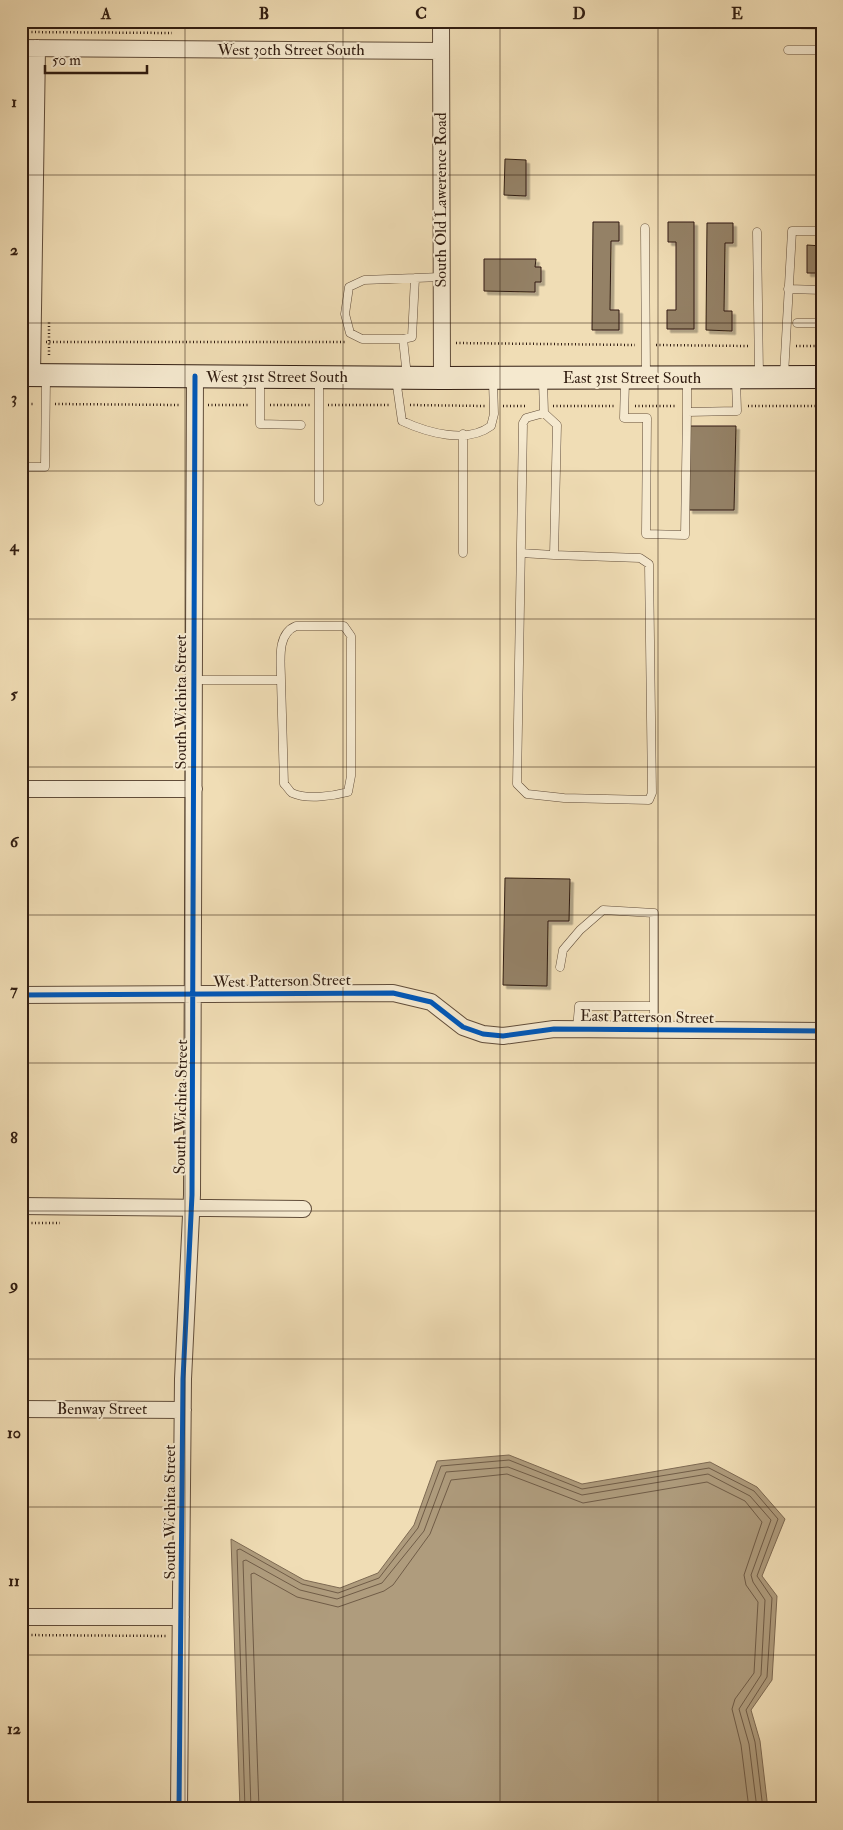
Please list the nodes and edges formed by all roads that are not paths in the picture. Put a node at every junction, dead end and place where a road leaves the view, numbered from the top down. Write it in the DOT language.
graph roads {
  1 [pos="441,21"];
  2 [pos="29,48"];
  3 [pos="788,50"];
  4 [pos="822,50"];
  5 [pos="441,51"];
  6 [pos="645,228"];
  7 [pos="822,231"];
  8 [pos="757,232"];
  9 [pos="441,277"];
  10 [pos="415,278"];
  11 [pos="788,289"];
  12 [pos="822,290"];
  13 [pos="797,323"];
  14 [pos="822,323"];
  15 [pos="403,339"];
  16 [pos="33,375"];
  17 [pos="195,376"];
  18 [pos="260,376"];
  19 [pos="319,377"];
  20 [pos="760,377"];
  21 [pos="784,377"];
  22 [pos="822,377"];
  23 [pos="401,378"];
  24 [pos="442,378"];
  25 [pos="493,378"];
  26 [pos="543,378"];
  27 [pos="635,378"];
  28 [pos="686,378"];
  29 [pos="736,378"];
  30 [pos="687,409"];
  31 [pos="544,410"];
  32 [pos="301,425"];
  33 [pos="463,434"];
  34 [pos="21,467"];
  35 [pos="319,501"];
  36 [pos="462,553"];
  37 [pos="521,553"];
  38 [pos="554,555"];
  39 [pos="194,680"];
  40 [pos="281,680"];
  41 [pos="21,789"];
  42 [pos="194,789"];
  43 [pos="560,967"];
  44 [pos="194,995"];
  45 [pos="21,996"];
  46 [pos="654,1006"];
  47 [pos="577,1028"];
  48 [pos="654,1030"];
  49 [pos="822,1031"];
  50 [pos="472,1032"];
  51 [pos="21,1206"];
  52 [pos="192,1208"];
  53 [pos="303,1209"];
  54 [pos="21,1409"];
  55 [pos="183,1410"];
  56 [pos="21,1617"];
  57 [pos="181,1617"];
  58 [pos="173,1808"];
  1 -- 5 [label="street, South Old Lawerence Road"];
  2 -- 5 [label="street, West 30th Street South"];
  2 -- 16 [label="street"];
  3 -- 4 [label="lane"];
  5 -- 9 [label="street, South Old Lawerence Road"];
  6 -- 27 [label="lane"];
  7 -- 11 [label="lane"];
  8 -- 20 [label="lane"];
  9 -- 10 [label="lane"];
  9 -- 24 [label="street, South Old Lawerence Road"];
  10 -- 15 [label="lane"];
  10 -- 15 [label="lane"];
  11 -- 12 [label="lane"];
  11 -- 21 [label="lane"];
  13 -- 14 [label="lane"];
  15 -- 23 [label="lane"];
  16 -- 17 [label="street, West 31st Street South"];
  16 -- 34 [label="lane"];
  17 -- 18 [label="street, West 31st Street South"];
  17 -- 39 [label="street, South Wichita Street"];
  18 -- 19 [label="street, West 31st Street South"];
  18 -- 32 [label="lane"];
  19 -- 23 [label="street, West 31st Street South"];
  19 -- 35 [label="lane"];
  20 -- 21 [label="street, East 31st Street South"];
  20 -- 29 [label="street, East 31st Street South"];
  21 -- 22 [label="street, East 31st Street South"];
  23 -- 24 [label="street, West 31st Street South"];
  23 -- 33 [label="lane"];
  24 -- 25 [label="street, East 31st Street South"];
  25 -- 26 [label="street, East 31st Street South"];
  25 -- 33 [label="lane"];
  26 -- 27 [label="street, East 31st Street South"];
  26 -- 31 [label="lane"];
  27 -- 28 [label="street, East 31st Street South"];
  27 -- 30 [label="lane"];
  28 -- 29 [label="street, East 31st Street South"];
  28 -- 30 [label="lane"];
  29 -- 30 [label="lane"];
  31 -- 37 [label="lane"];
  31 -- 38 [label="lane"];
  33 -- 36 [label="lane"];
  37 -- 38 [label="lane"];
  37 -- 38 [label="lane"];
  39 -- 40 [label="lane"];
  39 -- 42 [label="street, South Wichita Street"];
  40 -- 40 [label="lane"];
  41 -- 42 [label="street"];
  42 -- 44 [label="street, South Wichita Street"];
  43 -- 46 [label="lane"];
  44 -- 45 [label="street, West Patterson Street"];
  44 -- 50 [label="street, West Patterson Street"];
  44 -- 52 [label="street, South Wichita Street"];
  46 -- 47 [label="lane"];
  46 -- 48 [label="lane"];
  47 -- 48 [label="street, East Patterson Street"];
  47 -- 50 [label="street, East Patterson Street"];
  48 -- 49 [label="street, East Patterson Street"];
  51 -- 52 [label="street"];
  52 -- 53 [label="street"];
  52 -- 55 [label="street, South Wichita Street"];
  54 -- 55 [label="street, Benway Street"];
  55 -- 57 [label="street, South Wichita Street"];
  56 -- 57 [label="street"];
  57 -- 58 [label="street, South Wichita Street"];
}
